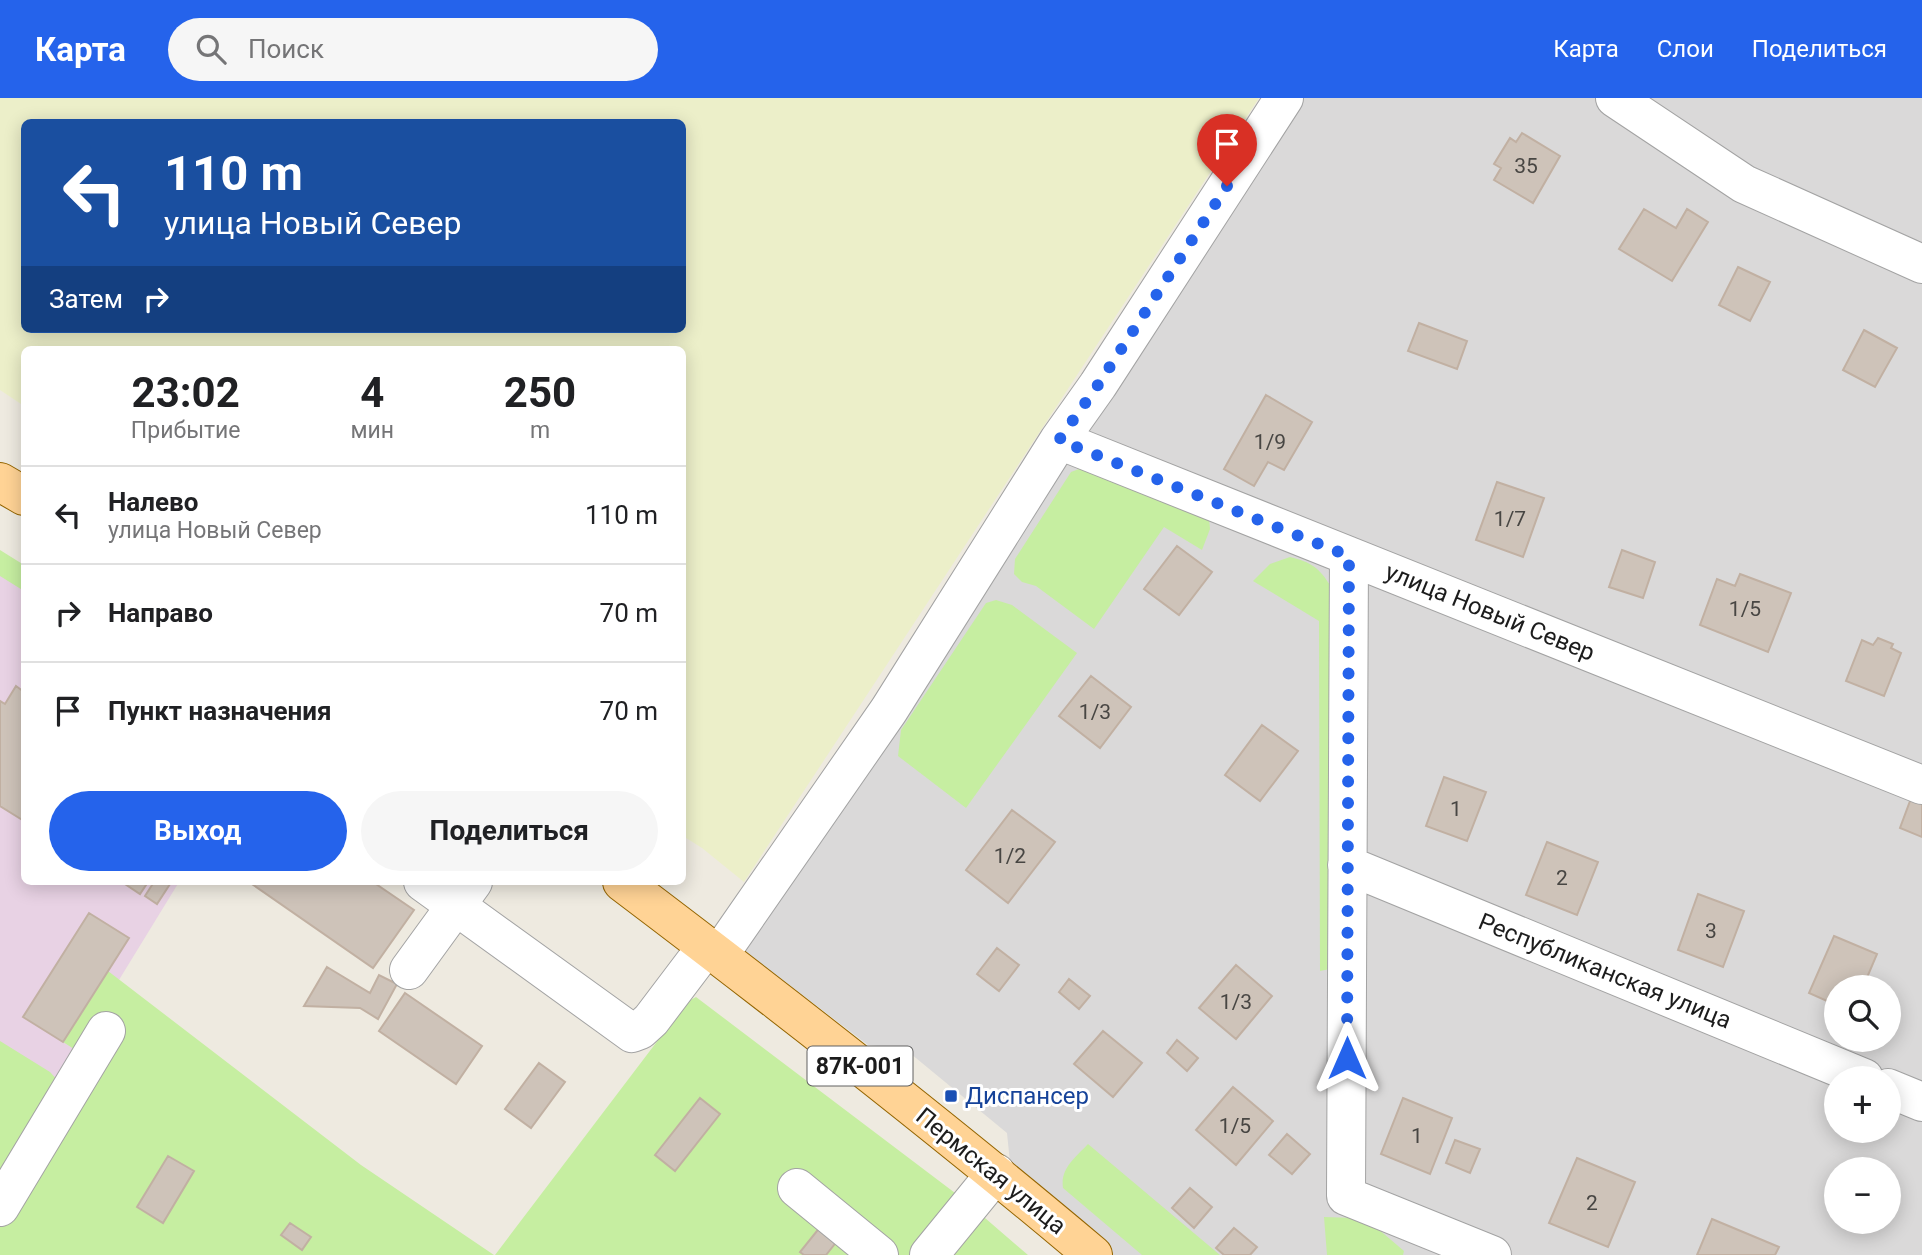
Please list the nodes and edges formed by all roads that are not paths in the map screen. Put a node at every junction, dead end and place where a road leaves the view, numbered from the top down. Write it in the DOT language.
graph roads {
  1 [pos="1284,98"];
  2 [pos="1615,98"];
  3 [pos="1922,264"];
  4 [pos="1059,440"];
  5 [pos="0,482"];
  6 [pos="21,494"];
  7 [pos="1349,556"];
  8 [pos="1922,785"];
  9 [pos="1347,865"];
  10 [pos="434,885"];
  11 [pos="626,885"];
  12 [pos="464,893"];
  13 [pos="713,951"];
  14 [pos="409,970"];
  15 [pos="106,1031"];
  16 [pos="1835,1066"];
  17 [pos="1901,1093"];
  18 [pos="1922,1102"];
  19 [pos="996,1173"];
  20 [pos="797,1188"];
  21 [pos="0,1207"];
  22 [pos="879,1255"];
  23 [pos="929,1255"];
  24 [pos="1093,1255"];
  25 [pos="1492,1255"];
  1 -- 4 [label="street"];
  2 -- 3 [label="street"];
  4 -- 7 [label="street, улица Новый Север"];
  4 -- 13 [label="street"];
  5 -- 6 [label="main road"];
  7 -- 8 [label="street, улица Новый Север"];
  7 -- 9 [label="street"];
  9 -- 16 [label="street, Республиканская улица"];
  9 -- 25 [label="street"];
  10 -- 12 [label="street"];
  11 -- 13 [label="main road, Пермская улица / 87К-001"];
  12 -- 13 [label="street"];
  12 -- 14 [label="street"];
  13 -- 19 [label="main road, Пермская улица / 87К-001"];
  15 -- 21 [label="street"];
  17 -- 18 [label="street"];
  19 -- 23 [label="street"];
  19 -- 24 [label="main road, Пермская улица / 87К-001"];
  20 -- 22 [label="street"];
}
